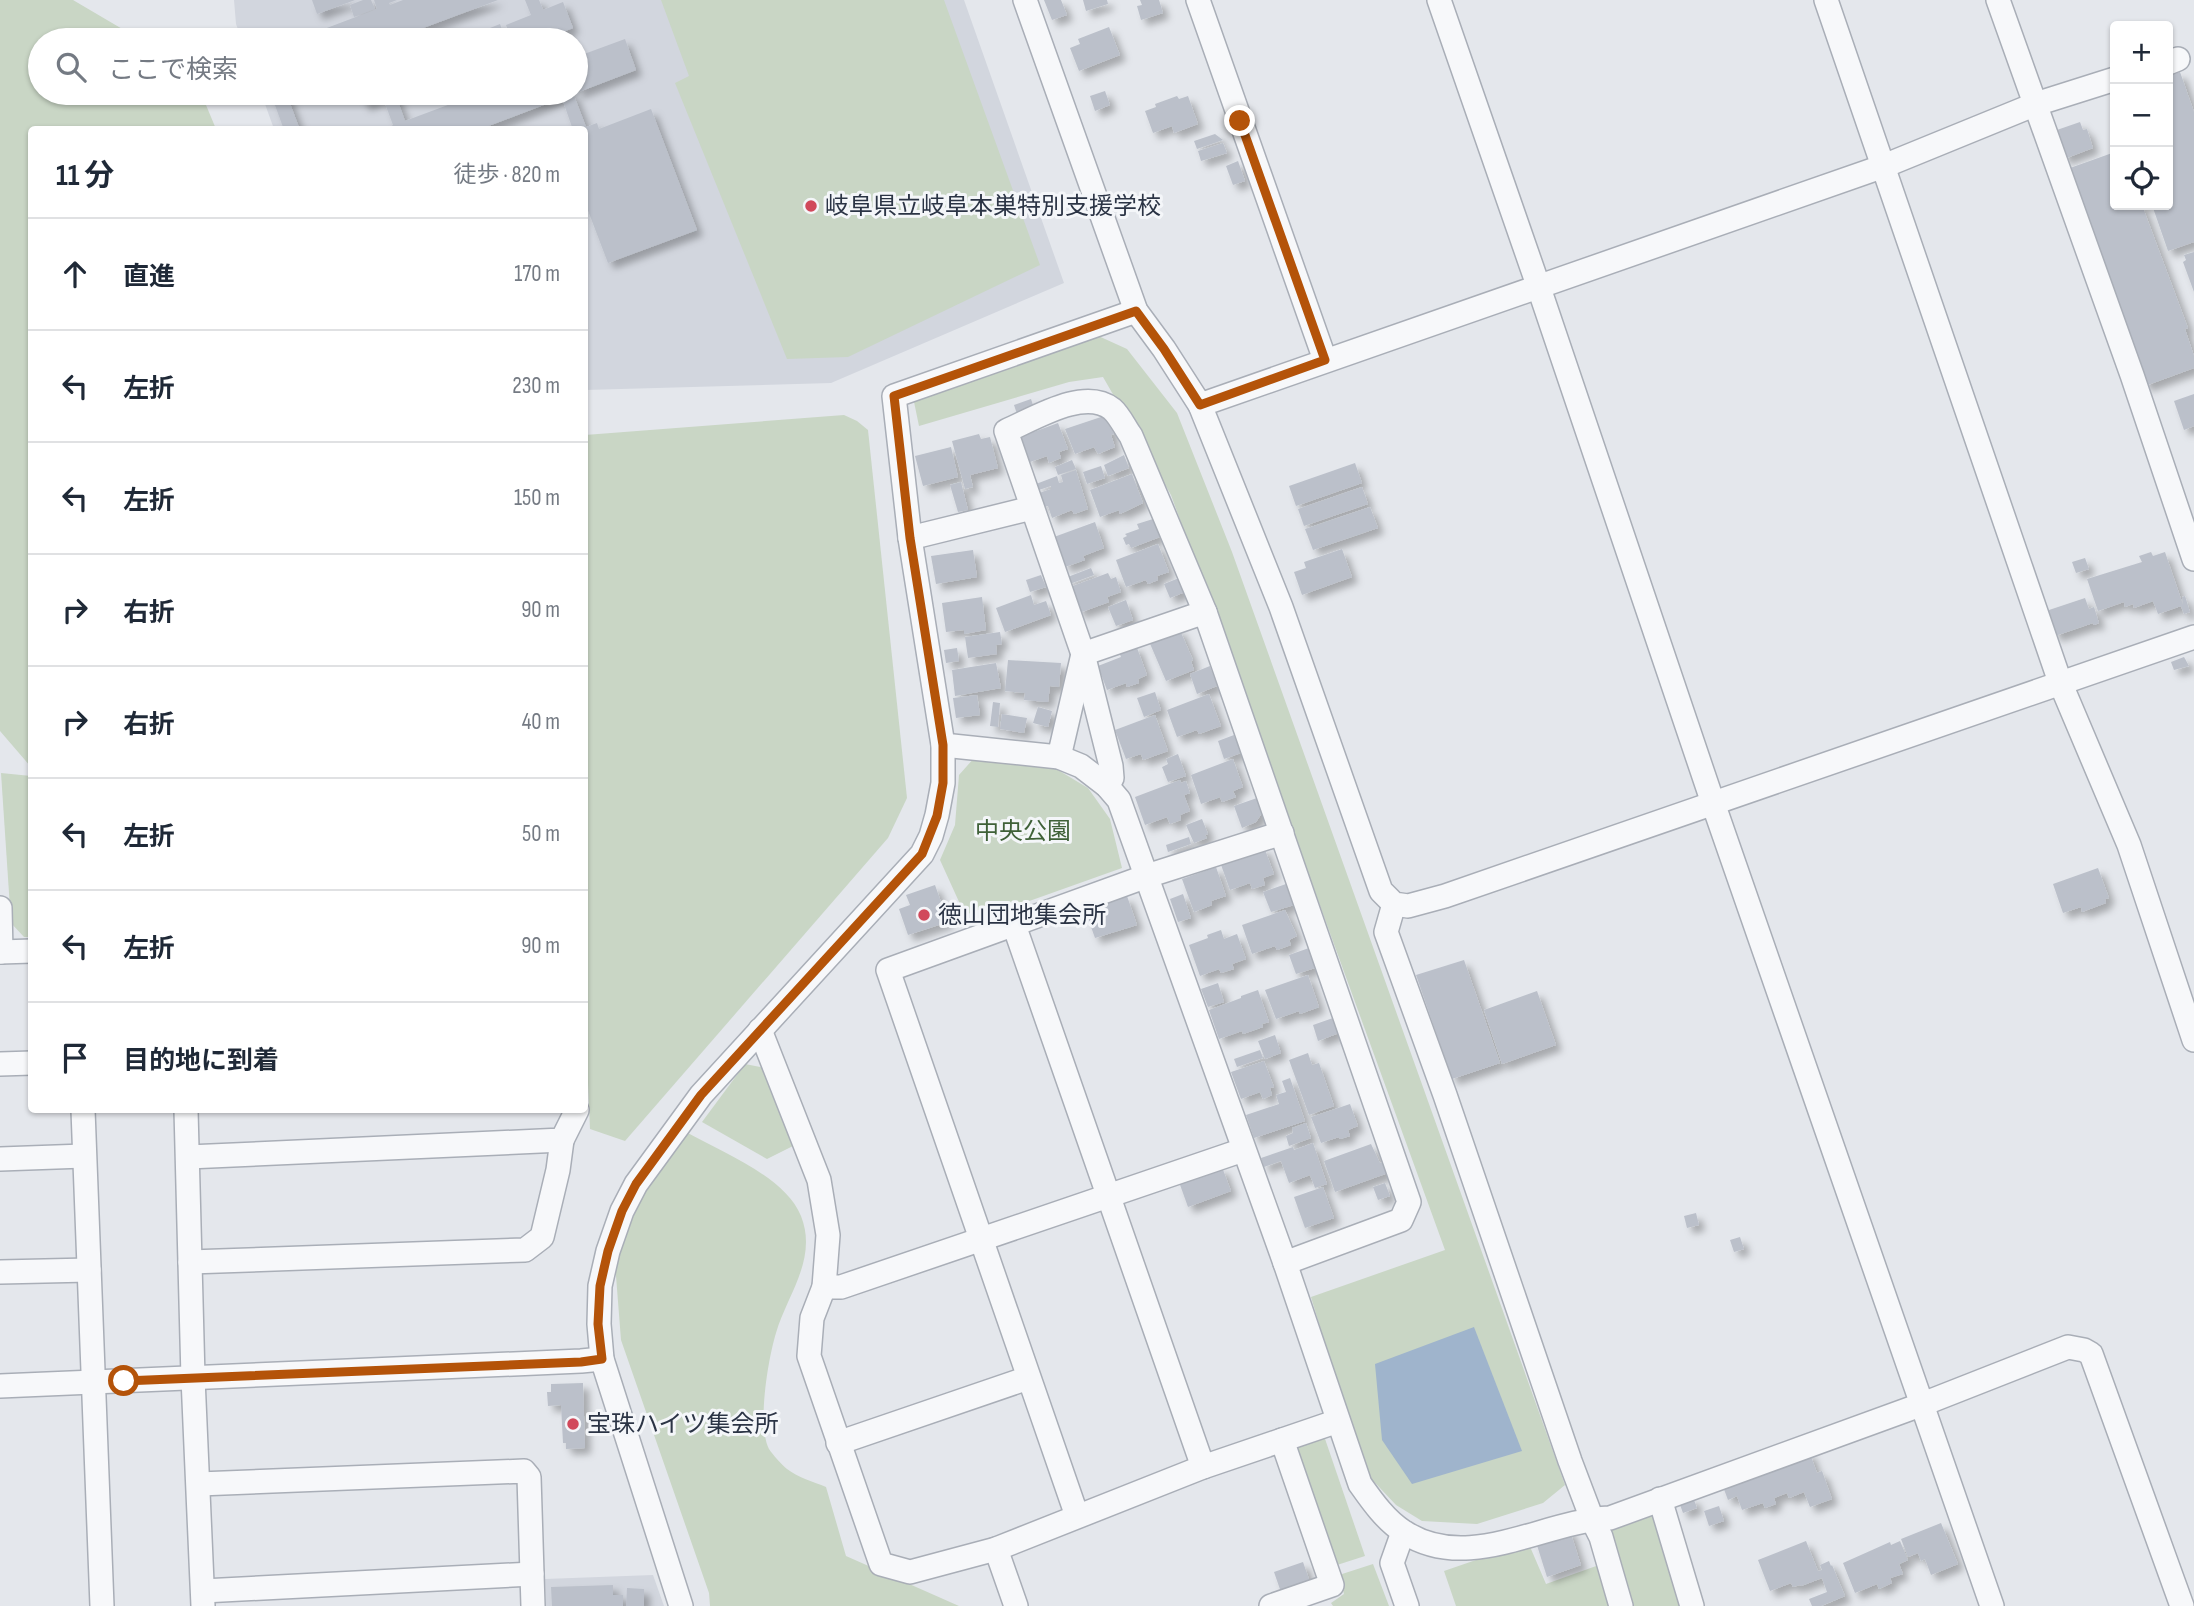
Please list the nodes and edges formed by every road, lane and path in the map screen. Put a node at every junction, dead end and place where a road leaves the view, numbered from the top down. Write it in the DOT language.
graph roads {
  1 [pos="1025,0"];
  2 [pos="1198,0"];
  3 [pos="1439,0"];
  4 [pos="1826,0"];
  5 [pos="1998,0"];
  6 [pos="2110,81"];
  7 [pos="2036,104"];
  8 [pos="1884,166"];
  9 [pos="1538,285"];
  10 [pos="1136,311"];
  11 [pos="1325,360"];
  12 [pos="1200,405"];
  13 [pos="1032,508"];
  14 [pos="910,538"];
  15 [pos="2194,559"];
  16 [pos="1205,612"];
  17 [pos="2194,637"];
  18 [pos="1083,654"];
  19 [pos="2060,682"];
  20 [pos="943,745"];
  21 [pos="1059,757"];
  22 [pos="1107,786"];
  23 [pos="1713,803"];
  24 [pos="1282,833"];
  25 [pos="1147,876"];
  26 [pos="1394,904"];
  27 [pos="0,908"];
  28 [pos="1014,925"];
  29 [pos="28,951"];
  30 [pos="1,952"];
  31 [pos="760,1030"];
  32 [pos="2194,1040"];
  33 [pos="28,1063"];
  34 [pos="0,1064"];
  35 [pos="83,1113"];
  36 [pos="186,1113"];
  37 [pos="576,1113"];
  38 [pos="562,1140"];
  39 [pos="1243,1150"];
  40 [pos="84,1156"];
  41 [pos="187,1157"];
  42 [pos="0,1159"];
  43 [pos="1107,1195"];
  44 [pos="979,1239"];
  45 [pos="190,1262"];
  46 [pos="1285,1263"];
  47 [pos="89,1270"];
  48 [pos="0,1272"];
  49 [pos="824,1287"];
  50 [pos="602,1359"];
  51 [pos="193,1378"];
  52 [pos="1028,1378"];
  53 [pos="94,1382"];
  54 [pos="0,1386"];
  55 [pos="1923,1404"];
  56 [pos="1338,1421"];
  57 [pos="1282,1440"];
  58 [pos="838,1443"];
  59 [pos="1203,1467"];
  60 [pos="199,1485"];
  61 [pos="1660,1499"];
  62 [pos="1077,1516"];
  63 [pos="1592,1518"];
  64 [pos="1403,1532"];
  65 [pos="996,1549"];
  66 [pos="532,1574"];
  67 [pos="203,1599"];
  68 [pos="102,1606"];
  69 [pos="533,1606"];
  70 [pos="681,1606"];
  71 [pos="1016,1606"];
  72 [pos="1272,1606"];
  73 [pos="1407,1606"];
  74 [pos="1621,1606"];
  75 [pos="1692,1606"];
  76 [pos="1992,1606"];
  77 [pos="2182,1606"];
  1 -- 10 [label="street"];
  2 -- 11 [label="street"];
  3 -- 9 [label="street"];
  4 -- 8 [label="street"];
  5 -- 7 [label="street"];
  6 -- 7 [label="street"];
  7 -- 8 [label="street"];
  7 -- 15 [label="street"];
  8 -- 9 [label="street"];
  8 -- 19 [label="street"];
  9 -- 11 [label="street"];
  9 -- 23 [label="street"];
  10 -- 12 [label="street"];
  10 -- 14 [label="street"];
  11 -- 12 [label="street"];
  12 -- 26 [label="street"];
  13 -- 14 [label="street"];
  13 -- 16 [label="street"];
  13 -- 18 [label="street"];
  14 -- 20 [label="street"];
  16 -- 18 [label="street"];
  16 -- 24 [label="street"];
  17 -- 19 [label="street"];
  18 -- 21 [label="street"];
  18 -- 22 [label="street"];
  19 -- 23 [label="street"];
  19 -- 32 [label="street"];
  20 -- 21 [label="street"];
  20 -- 31 [label="street"];
  21 -- 22 [label="street"];
  22 -- 25 [label="street"];
  23 -- 26 [label="street"];
  23 -- 55 [label="street"];
  24 -- 25 [label="street"];
  24 -- 46 [label="street"];
  25 -- 28 [label="street"];
  25 -- 39 [label="street"];
  26 -- 63 [label="street"];
  27 -- 30 [label="street"];
  28 -- 43 [label="street"];
  28 -- 44 [label="street"];
  29 -- 30 [label="street"];
  31 -- 49 [label="street"];
  31 -- 50 [label="street"];
  33 -- 34 [label="street"];
  35 -- 40 [label="street"];
  36 -- 41 [label="street"];
  37 -- 38 [label="street"];
  38 -- 41 [label="street"];
  38 -- 45 [label="street"];
  39 -- 43 [label="street"];
  39 -- 46 [label="street"];
  40 -- 42 [label="street"];
  40 -- 47 [label="street"];
  41 -- 45 [label="street"];
  43 -- 44 [label="street"];
  43 -- 59 [label="street"];
  44 -- 49 [label="street"];
  44 -- 52 [label="street"];
  45 -- 51 [label="street"];
  46 -- 56 [label="street"];
  47 -- 48 [label="street"];
  47 -- 53 [label="street"];
  49 -- 58 [label="street"];
  50 -- 51 [label="street"];
  50 -- 70 [label="street"];
  51 -- 53 [label="street"];
  51 -- 60 [label="street"];
  52 -- 58 [label="street"];
  52 -- 62 [label="street"];
  53 -- 54 [label="street"];
  53 -- 68 [label="street"];
  55 -- 61 [label="street"];
  55 -- 76 [label="street"];
  55 -- 77 [label="street"];
  56 -- 57 [label="street"];
  56 -- 64 [label="street"];
  57 -- 59 [label="street"];
  57 -- 72 [label="street"];
  58 -- 65 [label="street"];
  59 -- 62 [label="street"];
  60 -- 66 [label="street"];
  60 -- 67 [label="street"];
  61 -- 63 [label="street"];
  61 -- 75 [label="street"];
  62 -- 65 [label="street"];
  63 -- 64 [label="street"];
  63 -- 74 [label="street"];
  64 -- 73 [label="street"];
  65 -- 71 [label="street"];
  66 -- 67 [label="street"];
  66 -- 69 [label="street"];
}
